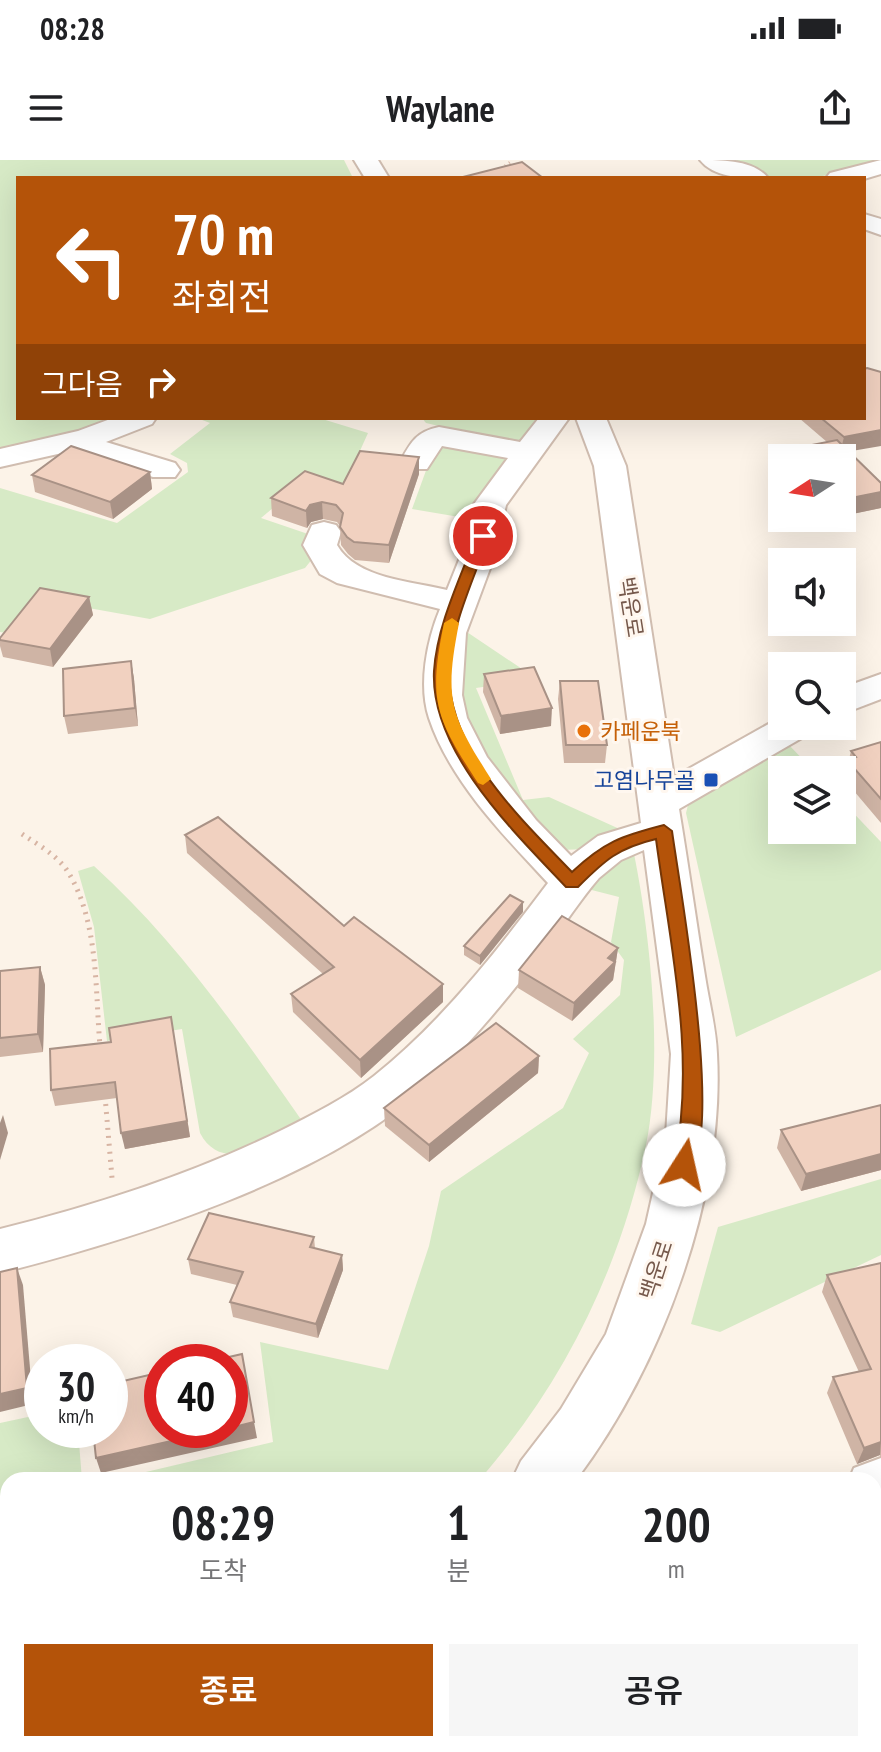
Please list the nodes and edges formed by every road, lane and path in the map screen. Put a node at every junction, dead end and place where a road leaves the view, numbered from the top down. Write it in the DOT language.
graph roads {
  1 [pos="513,160"];
  2 [pos="712,160"];
  3 [pos="881,167"];
  4 [pos="492,176"];
  5 [pos="751,176"];
  6 [pos="846,176"];
  7 [pos="135,420"];
  8 [pos="553,420"];
  9 [pos="592,420"];
  10 [pos="72,441"];
  11 [pos="530,453"];
  12 [pos="0,458"];
  13 [pos="416,462"];
  14 [pos="164,470"];
  15 [pos="324,532"];
  16 [pos="459,603"];
  17 [pos="881,685"];
  18 [pos="856,696"];
  19 [pos="773,740"];
  20 [pos="662,816"];
  21 [pos="22,834"];
  22 [pos="572,882"];
  23 [pos="100,1050"];
  24 [pos="104,1093"];
  25 [pos="115,1219"];
  26 [pos="0,1251"];
  27 [pos="547,1472"];
  1 -- 4 [label="path"];
  2 -- 5 [label="street"];
  3 -- 6 [label="street"];
  7 -- 10 [label="street"];
  8 -- 11 [label="street"];
  9 -- 20 [label="street, 백운로"];
  10 -- 12 [label="street"];
  10 -- 14 [label="street"];
  11 -- 13 [label="street"];
  11 -- 16 [label="street"];
  15 -- 16 [label="street"];
  16 -- 22 [label="street"];
  17 -- 18 [label="street"];
  19 -- 20 [label="street"];
  20 -- 22 [label="street"];
  20 -- 27 [label="street, 백운로"];
  21 -- 23 [label="path"];
  22 -- 25 [label="street"];
  24 -- 25 [label="path"];
  25 -- 26 [label="street"];
}
